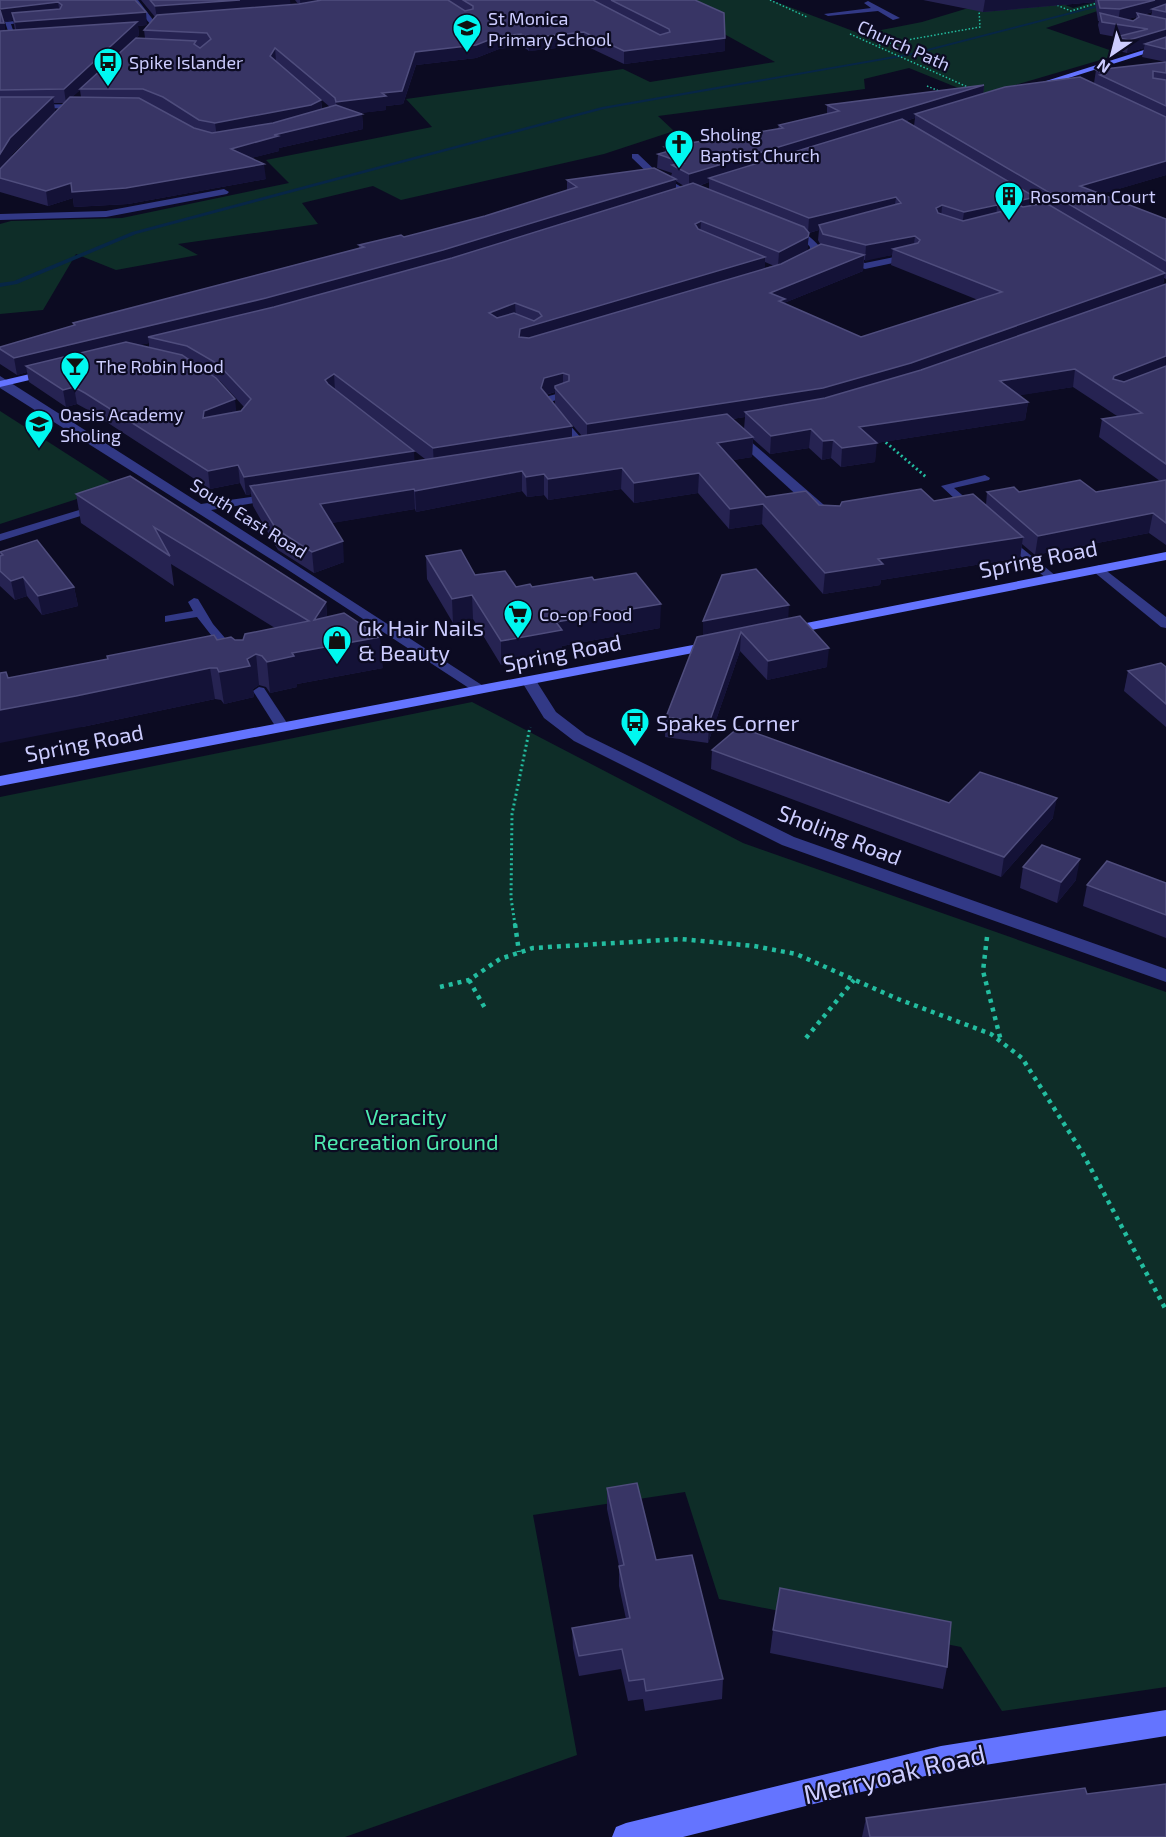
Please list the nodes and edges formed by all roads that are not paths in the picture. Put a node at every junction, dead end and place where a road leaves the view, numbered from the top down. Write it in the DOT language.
graph roads {
  1 [pos="134,0"];
  2 [pos="862,0"];
  3 [pos="879,9"];
  4 [pos="828,14"];
  5 [pos="896,18"];
  6 [pos="39,20"];
  7 [pos="165,22"];
  8 [pos="153,26"];
  9 [pos="143,30"];
  10 [pos="12,39"];
  11 [pos="1166,45"];
  12 [pos="1064,76"];
  13 [pos="1076,82"];
  14 [pos="78,99"];
  15 [pos="994,99"];
  16 [pos="70,106"];
  17 [pos="99,106"];
  18 [pos="0,108"];
  19 [pos="56,119"];
  20 [pos="635,156"];
  21 [pos="224,192"];
  22 [pos="699,193"];
  23 [pos="679,198"];
  24 [pos="0,217"];
  25 [pos="775,224"];
  26 [pos="818,236"];
  27 [pos="807,238"];
  28 [pos="912,256"];
  29 [pos="835,258"];
  30 [pos="793,268"];
  31 [pos="66,369"];
  32 [pos="1,382"];
  33 [pos="564,395"];
  34 [pos="747,423"];
  35 [pos="591,449"];
  36 [pos="565,453"];
  37 [pos="985,478"];
  38 [pos="286,495"];
  39 [pos="110,503"];
  40 [pos="199,508"];
  41 [pos="825,514"];
  42 [pos="980,516"];
  43 [pos="998,532"];
  44 [pos="0,538"];
  45 [pos="1166,556"];
  46 [pos="1099,569"];
  47 [pos="1052,578"];
  48 [pos="169,619"];
  49 [pos="1166,624"];
  50 [pos="775,633"];
  51 [pos="728,643"];
  52 [pos="243,666"];
  53 [pos="530,682"];
  54 [pos="480,689"];
  55 [pos="259,691"];
  56 [pos="282,726"];
  57 [pos="0,781"];
  58 [pos="1166,976"];
  59 [pos="1166,1723"];
  60 [pos="626,1837"];
  1 -- 8 [label="street"];
  2 -- 3 [label="street"];
  3 -- 4 [label="street"];
  3 -- 5 [label="street"];
  6 -- 10 [label="lane"];
  7 -- 8 [label="street"];
  8 -- 9 [label="street"];
  11 -- 12 [label="street"];
  12 -- 13 [label="street"];
  12 -- 15 [label="street"];
  14 -- 16 [label="street"];
  16 -- 17 [label="street"];
  16 -- 18 [label="street"];
  16 -- 19 [label="street"];
  20 -- 22 [label="lane"];
  21 -- 24 [label="street"];
  22 -- 23 [label="street"];
  25 -- 27 [label="street"];
  26 -- 27 [label="street"];
  27 -- 30 [label="street"];
  28 -- 29 [label="lane"];
  31 -- 32 [label="street"];
  32 -- 40 [label="street, South East Road"];
  33 -- 35 [label="lane"];
  34 -- 41 [label="street"];
  35 -- 36 [label="street"];
  37 -- 42 [label="lane"];
  38 -- 40 [label="street"];
  39 -- 44 [label="lane"];
  40 -- 54 [label="street, South East Road"];
  43 -- 47 [label="lane"];
  45 -- 46 [label="street, Spring Road"];
  46 -- 47 [label="street, Spring Road"];
  46 -- 49 [label="street"];
  47 -- 50 [label="street, Spring Road"];
  48 -- 52 [label="lane"];
  51 -- 53 [label="street, Spring Road"];
  53 -- 54 [label="street, Spring Road"];
  53 -- 58 [label="street, Sholing Road"];
  54 -- 56 [label="street, Spring Road"];
  55 -- 56 [label="lane"];
  56 -- 57 [label="street, Spring Road"];
  59 -- 60 [label="street, Merryoak Road"];
}
